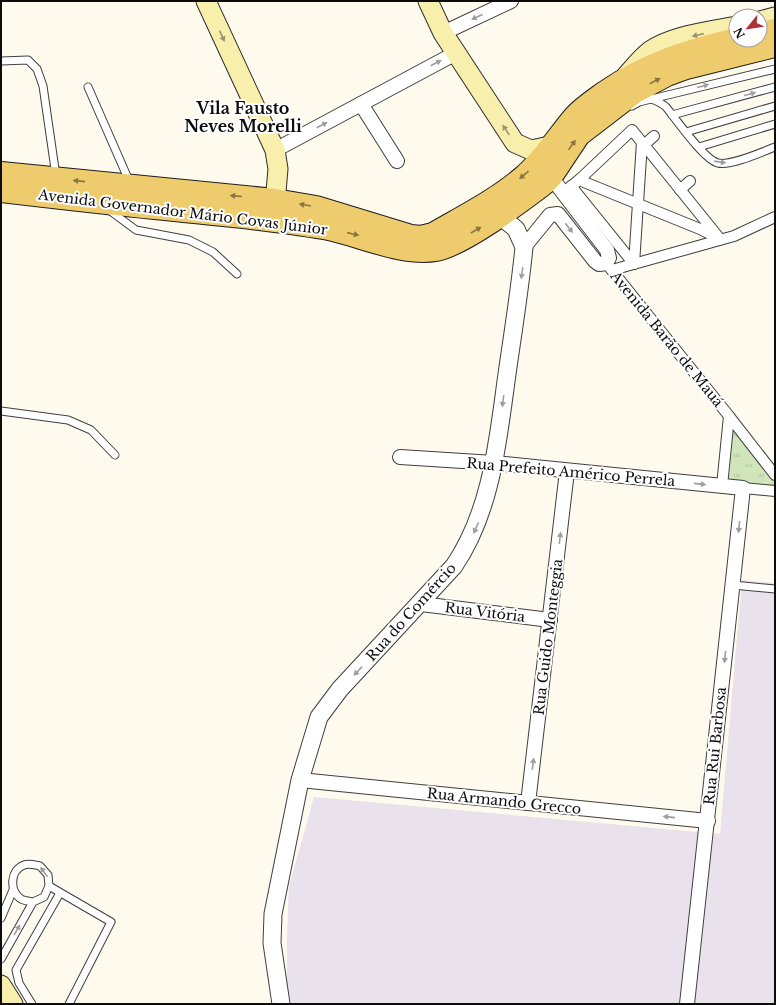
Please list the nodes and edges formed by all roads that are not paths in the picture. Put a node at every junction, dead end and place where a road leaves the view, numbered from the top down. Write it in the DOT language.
graph roads {
  1 [pos="206,1"];
  2 [pos="428,1"];
  3 [pos="511,1"];
  4 [pos="728,28"];
  5 [pos="443,33"];
  6 [pos="728,43"];
  7 [pos="775,46"];
  8 [pos="456,53"];
  9 [pos="706,55"];
  10 [pos="1,61"];
  11 [pos="775,68"];
  12 [pos="618,84"];
  13 [pos="88,87"];
  14 [pos="775,87"];
  15 [pos="652,99"];
  16 [pos="361,104"];
  17 [pos="775,106"];
  18 [pos="672,115"];
  19 [pos="775,124"];
  20 [pos="588,127"];
  21 [pos="686,132"];
  22 [pos="654,136"];
  23 [pos="643,143"];
  24 [pos="550,146"];
  25 [pos="699,147"];
  26 [pos="775,148"];
  27 [pos="275,150"];
  28 [pos="397,162"];
  29 [pos="1,173"];
  30 [pos="56,178"];
  31 [pos="690,181"];
  32 [pos="566,184"];
  33 [pos="132,186"];
  34 [pos="680,190"];
  35 [pos="1,191"];
  36 [pos="184,192"];
  37 [pos="29,194"];
  38 [pos="275,200"];
  39 [pos="98,202"];
  40 [pos="638,204"];
  41 [pos="1,206"];
  42 [pos="500,216"];
  43 [pos="775,217"];
  44 [pos="273,221"];
  45 [pos="720,239"];
  46 [pos="524,247"];
  47 [pos="634,264"];
  48 [pos="609,266"];
  49 [pos="237,274"];
  50 [pos="1,411"];
  51 [pos="729,416"];
  52 [pos="115,455"];
  53 [pos="400,457"];
  54 [pos="494,463"];
  55 [pos="567,471"];
  56 [pos="775,475"];
  57 [pos="722,486"];
  58 [pos="743,488"];
  59 [pos="775,491"];
  60 [pos="733,585"];
  61 [pos="775,589"];
  62 [pos="421,604"];
  63 [pos="550,620"];
  64 [pos="300,780"];
  65 [pos="528,803"];
  66 [pos="708,821"];
  67 [pos="49,886"];
  68 [pos="13,890"];
  69 [pos="60,893"];
  70 [pos="33,902"];
  71 [pos="1,918"];
  72 [pos="1,959"];
  73 [pos="1,985"];
  74 [pos="13,1004"];
  75 [pos="32,1004"];
  76 [pos="69,1004"];
  77 [pos="281,1004"];
  78 [pos="687,1004"];
  1 -- 27 [label="main road, one-way"];
  2 -- 5 [label="main road"];
  3 -- 5 [label="street, one-way"];
  4 -- 12 [label="main road, one-way"];
  5 -- 8 [label="main road"];
  6 -- 9 [label="main road, Avenida Governador Mário Covas Júnior"];
  7 -- 9 [label="main road, Avenida Governador Mário Covas Júnior"];
  16 -- 8 [label="street, one-way"];
  24 -- 8 [label="main road, one-way"];
  9 -- 12 [label="main road, Avenida Governador Mário Covas Júnior"];
  20 -- 9 [label="main road, Avenida Governador Mário Covas Júnior, one-way"];
  10 -- 30 [label="lane"];
  15 -- 11 [label="lane, one-way"];
  12 -- 24 [label="main road, Avenida Governador Mário Covas Júnior"];
  13 -- 33 [label="lane"];
  18 -- 14 [label="lane, one-way"];
  15 -- 18 [label="lane"];
  15 -- 20 [label="lane"];
  27 -- 16 [label="street, one-way"];
  16 -- 28 [label="street"];
  17 -- 21 [label="lane"];
  18 -- 21 [label="lane"];
  19 -- 25 [label="lane"];
  32 -- 20 [label="main road, Avenida Governador Mário Covas Júnior, one-way"];
  21 -- 25 [label="lane"];
  22 -- 23 [label="street"];
  23 -- 32 [label="street"];
  23 -- 34 [label="street"];
  23 -- 40 [label="street"];
  24 -- 38 [label="main road, Avenida Governador Mário Covas Júnior, one-way"];
  25 -- 26 [label="lane, one-way"];
  27 -- 38 [label="main road"];
  29 -- 30 [label="main road, Avenida Governador Mário Covas Júnior"];
  33 -- 30 [label="main road, Avenida Governador Mário Covas Júnior, one-way"];
  31 -- 34 [label="street"];
  32 -- 40 [label="street"];
  32 -- 42 [label="main road, Avenida Governador Mário Covas Júnior"];
  32 -- 47 [label="street"];
  32 -- 48 [label="street, Avenida Barão de Mauá"];
  33 -- 36 [label="main road, Avenida Governador Mário Covas Júnior"];
  34 -- 45 [label="street"];
  35 -- 37 [label="main road, Avenida Governador Mário Covas Júnior"];
  38 -- 36 [label="main road, Avenida Governador Mário Covas Júnior, one-way"];
  36 -- 39 [label="main road"];
  37 -- 39 [label="main road, Avenida Governador Mário Covas Júnior"];
  37 -- 41 [label="main road"];
  38 -- 44 [label="main road"];
  39 -- 44 [label="main road, Avenida Governador Mário Covas Júnior"];
  39 -- 49 [label="lane"];
  40 -- 45 [label="street"];
  40 -- 47 [label="street"];
  44 -- 42 [label="main road, Avenida Governador Mário Covas Júnior, one-way"];
  42 -- 46 [label="street"];
  43 -- 45 [label="street"];
  45 -- 47 [label="street"];
  46 -- 48 [label="street, Avenida Barão de Mauá, one-way"];
  46 -- 54 [label="street, Rua do Comércio, one-way"];
  47 -- 48 [label="street"];
  48 -- 51 [label="street, Avenida Barão de Mauá"];
  50 -- 52 [label="lane"];
  51 -- 56 [label="street, Avenida Barão de Mauá"];
  51 -- 57 [label="street"];
  53 -- 54 [label="street, Rua Prefeito Américo Perrela"];
  54 -- 55 [label="street, Rua Prefeito Américo Perrela"];
  54 -- 62 [label="street, Rua do Comércio, one-way"];
  55 -- 57 [label="street, Rua Prefeito Américo Perrela, one-way"];
  63 -- 55 [label="street, Rua Guido Monteggia, one-way"];
  57 -- 58 [label="street, Rua Prefeito Américo Perrela"];
  58 -- 59 [label="street"];
  58 -- 60 [label="street, Rua Rui Barbosa, one-way"];
  60 -- 61 [label="lane"];
  60 -- 66 [label="street, Rua Rui Barbosa, one-way"];
  62 -- 63 [label="street, Rua Vitória"];
  62 -- 64 [label="street, Rua do Comércio, one-way"];
  65 -- 63 [label="street, Rua Guido Monteggia, one-way"];
  64 -- 65 [label="street, Rua Armando Grecco"];
  64 -- 77 [label="street, Rua do Comércio"];
  66 -- 65 [label="street, Rua Armando Grecco, one-way"];
  66 -- 78 [label="street, Rua Rui Barbosa"];
  67 -- 68 [label="lane, one-way"];
  67 -- 69 [label="lane"];
  67 -- 70 [label="lane"];
  68 -- 70 [label="lane"];
  68 -- 71 [label="lane"];
  69 -- 75 [label="lane"];
  69 -- 76 [label="lane"];
  72 -- 70 [label="lane, one-way"];
  73 -- 74 [label="main road"];
}
